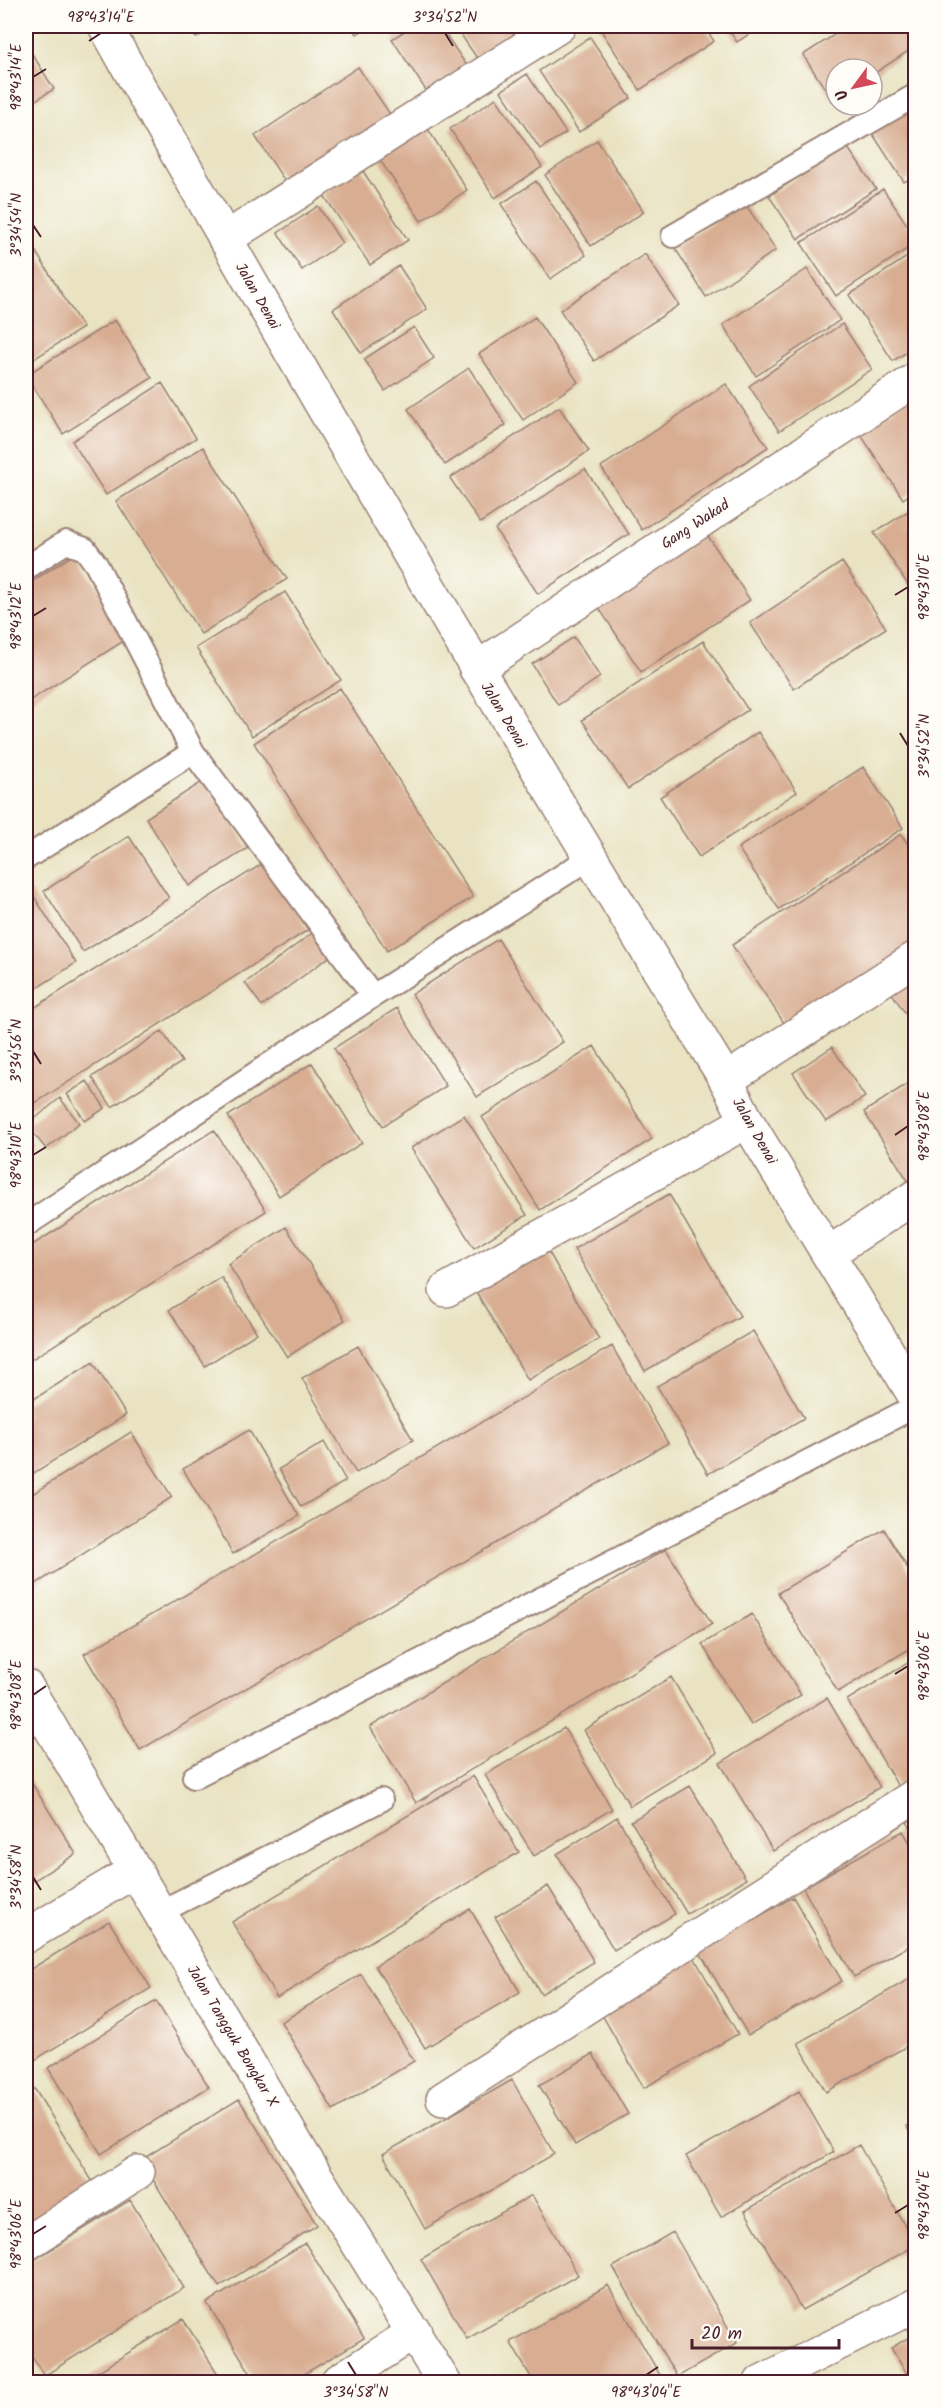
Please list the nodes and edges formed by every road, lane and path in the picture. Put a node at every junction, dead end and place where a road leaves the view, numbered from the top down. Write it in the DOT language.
graph roads {
  1 [pos="105,26"];
  2 [pos="559,26"];
  3 [pos="915,95"];
  4 [pos="673,236"];
  5 [pos="225,239"];
  6 [pos="915,380"];
  7 [pos="26,568"];
  8 [pos="476,669"];
  9 [pos="194,752"];
  10 [pos="26,858"];
  11 [pos="590,858"];
  12 [pos="915,958"];
  13 [pos="373,996"];
  14 [pos="726,1080"];
  15 [pos="747,1121"];
  16 [pos="915,1196"];
  17 [pos="26,1225"];
  18 [pos="829,1253"];
  19 [pos="446,1290"];
  20 [pos="915,1398"];
  21 [pos="915,1406"];
  22 [pos="26,1686"];
  23 [pos="194,1777"];
  24 [pos="915,1795"];
  25 [pos="381,1800"];
  26 [pos="136,1870"];
  27 [pos="160,1912"];
  28 [pos="26,1936"];
  29 [pos="442,2099"];
  30 [pos="138,2172"];
  31 [pos="26,2244"];
  32 [pos="915,2305"];
  33 [pos="415,2332"];
  34 [pos="337,2382"];
  35 [pos="444,2382"];
  36 [pos="761,2382"];
  1 -- 5 [label="street, Jalan Denai"];
  2 -- 5 [label="street"];
  3 -- 4 [label="lane"];
  5 -- 8 [label="street, Jalan Denai"];
  6 -- 8 [label="street, Gang Wakad"];
  7 -- 9 [label="lane"];
  8 -- 11 [label="street, Jalan Denai"];
  9 -- 10 [label="lane"];
  9 -- 13 [label="lane"];
  11 -- 13 [label="lane"];
  11 -- 14 [label="street, Jalan Denai"];
  12 -- 14 [label="street"];
  13 -- 17 [label="lane"];
  14 -- 15 [label="street, Jalan Denai"];
  15 -- 18 [label="street, Jalan Denai"];
  15 -- 19 [label="street"];
  16 -- 18 [label="street"];
  18 -- 20 [label="street, Jalan Denai"];
  21 -- 23 [label="lane"];
  22 -- 26 [label="street, Jalan Tangguk Bongkar X"];
  24 -- 29 [label="street"];
  25 -- 27 [label="lane"];
  26 -- 27 [label="street, Jalan Tangguk Bongkar X"];
  26 -- 28 [label="street"];
  27 -- 33 [label="street, Jalan Tangguk Bongkar X"];
  30 -- 31 [label="street"];
  32 -- 36 [label="street"];
  33 -- 34 [label="street"];
  33 -- 35 [label="street, Jalan Tangguk Bongkar X"];
}
